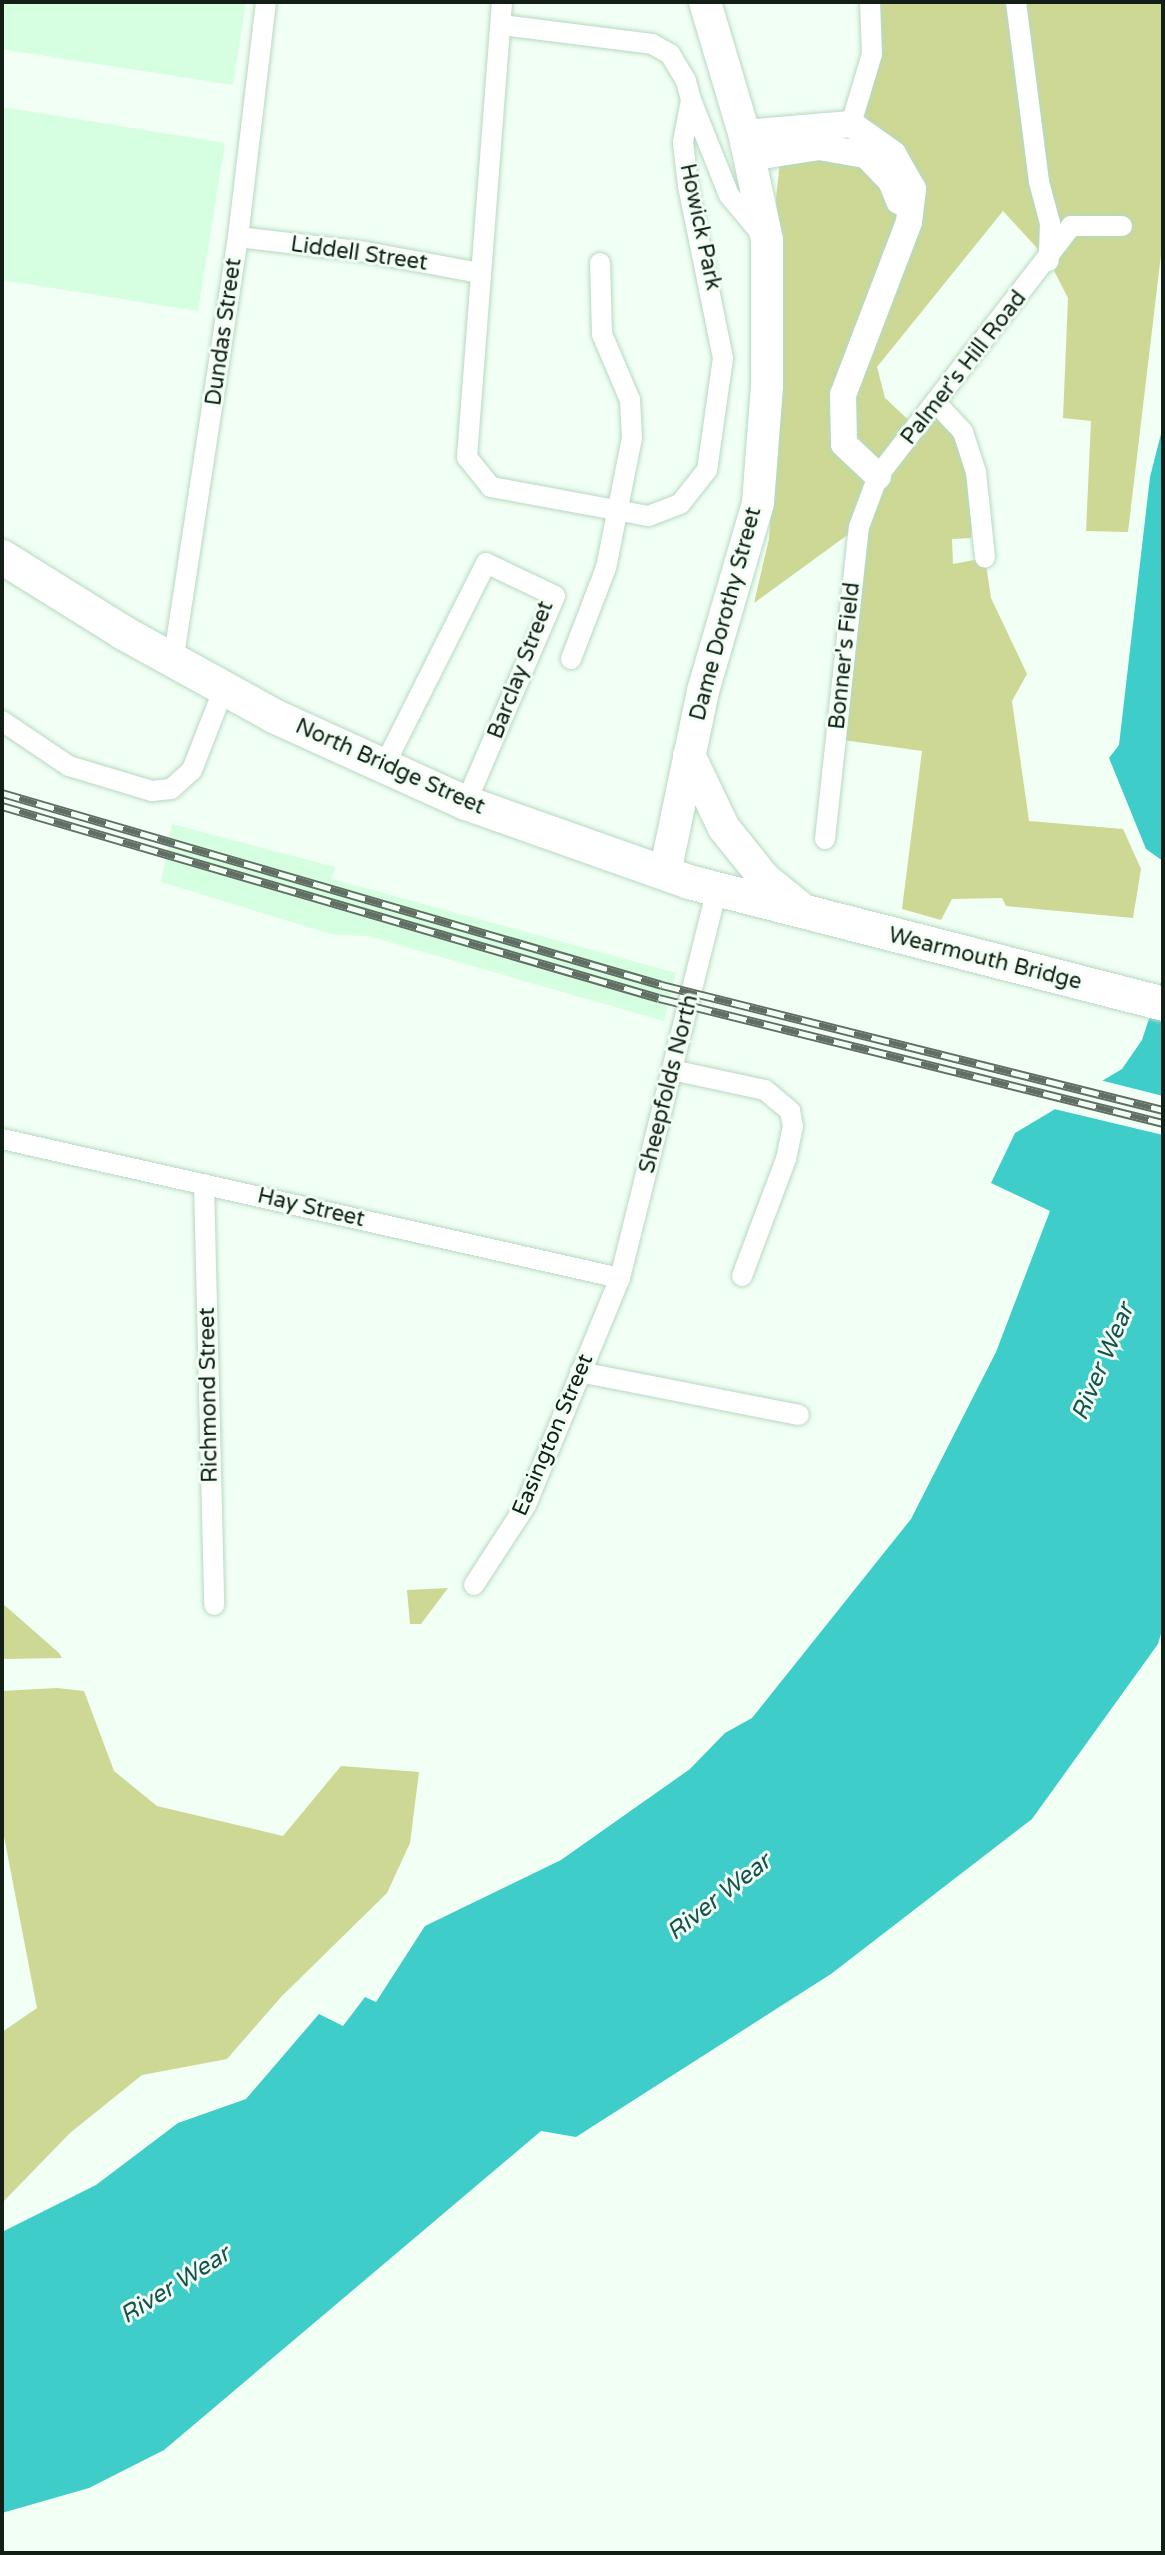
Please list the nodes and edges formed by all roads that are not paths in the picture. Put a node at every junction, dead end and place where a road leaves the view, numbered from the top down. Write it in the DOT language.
graph roads {
  1 [pos="266,2"];
  2 [pos="502,2"];
  3 [pos="705,2"];
  4 [pos="870,2"];
  5 [pos="1016,2"];
  6 [pos="502,25"];
  7 [pos="691,100"];
  8 [pos="851,124"];
  9 [pos="746,145"];
  10 [pos="909,222"];
  11 [pos="1122,226"];
  12 [pos="238,237"];
  13 [pos="767,240"];
  14 [pos="1049,261"];
  15 [pos="600,263"];
  16 [pos="479,273"];
  17 [pos="937,404"];
  18 [pos="878,476"];
  19 [pos="619,514"];
  20 [pos="2,557"];
  21 [pos="985,558"];
  22 [pos="571,659"];
  23 [pos="173,662"];
  24 [pos="224,688"];
  25 [pos="2,721"];
  26 [pos="689,755"];
  27 [pos="383,768"];
  28 [pos="466,803"];
  29 [pos="825,839"];
  30 [pos="665,873"];
  31 [pos="717,890"];
  32 [pos="807,913"];
  33 [pos="1163,1004"];
  34 [pos="672,1070"];
  35 [pos="2,1139"];
  36 [pos="204,1184"];
  37 [pos="742,1276"];
  38 [pos="620,1278"];
  39 [pos="580,1372"];
  40 [pos="799,1415"];
  41 [pos="474,1585"];
  42 [pos="214,1605"];
  1 -- 12 [label="street, Dundas Street"];
  2 -- 6 [label="street, Howick Park"];
  3 -- 9 [label="main road, Dame Dorothy Street"];
  4 -- 8 [label="street"];
  5 -- 14 [label="street"];
  6 -- 7 [label="street"];
  6 -- 16 [label="street, Howick Park"];
  7 -- 13 [label="street"];
  7 -- 19 [label="street, Howick Park"];
  8 -- 9 [label="street"];
  8 -- 10 [label="street"];
  9 -- 10 [label="street"];
  9 -- 13 [label="main road, Dame Dorothy Street"];
  10 -- 18 [label="street"];
  11 -- 14 [label="street, Palmer's Hill Road"];
  12 -- 16 [label="street, Liddell Street"];
  12 -- 23 [label="street, Dundas Street"];
  13 -- 26 [label="main road, Dame Dorothy Street"];
  14 -- 17 [label="street, Palmer's Hill Road"];
  15 -- 19 [label="street"];
  16 -- 19 [label="street, Howick Park"];
  17 -- 18 [label="street, Palmer's Hill Road"];
  17 -- 21 [label="street"];
  18 -- 29 [label="street, Bonner's Field"];
  19 -- 22 [label="street"];
  20 -- 23 [label="highway, North Bridge Street"];
  23 -- 24 [label="highway, North Bridge Street"];
  24 -- 25 [label="street"];
  24 -- 27 [label="highway, North Bridge Street"];
  26 -- 30 [label="main road, Dame Dorothy Street"];
  26 -- 32 [label="main road"];
  27 -- 28 [label="highway, North Bridge Street"];
  27 -- 28 [label="street, Barclay Street"];
  28 -- 30 [label="highway, North Bridge Street"];
  30 -- 31 [label="highway, North Bridge Street"];
  31 -- 32 [label="highway, North Bridge Street"];
  31 -- 34 [label="street, Sheepfolds North"];
  32 -- 33 [label="highway, Wearmouth Bridge"];
  34 -- 37 [label="street"];
  34 -- 38 [label="street, Sheepfolds North"];
  35 -- 36 [label="street, Hay Street"];
  36 -- 38 [label="street, Hay Street"];
  36 -- 42 [label="street, Richmond Street"];
  38 -- 39 [label="street, Easington Street"];
  39 -- 40 [label="street"];
  39 -- 41 [label="street, Easington Street"];
}
